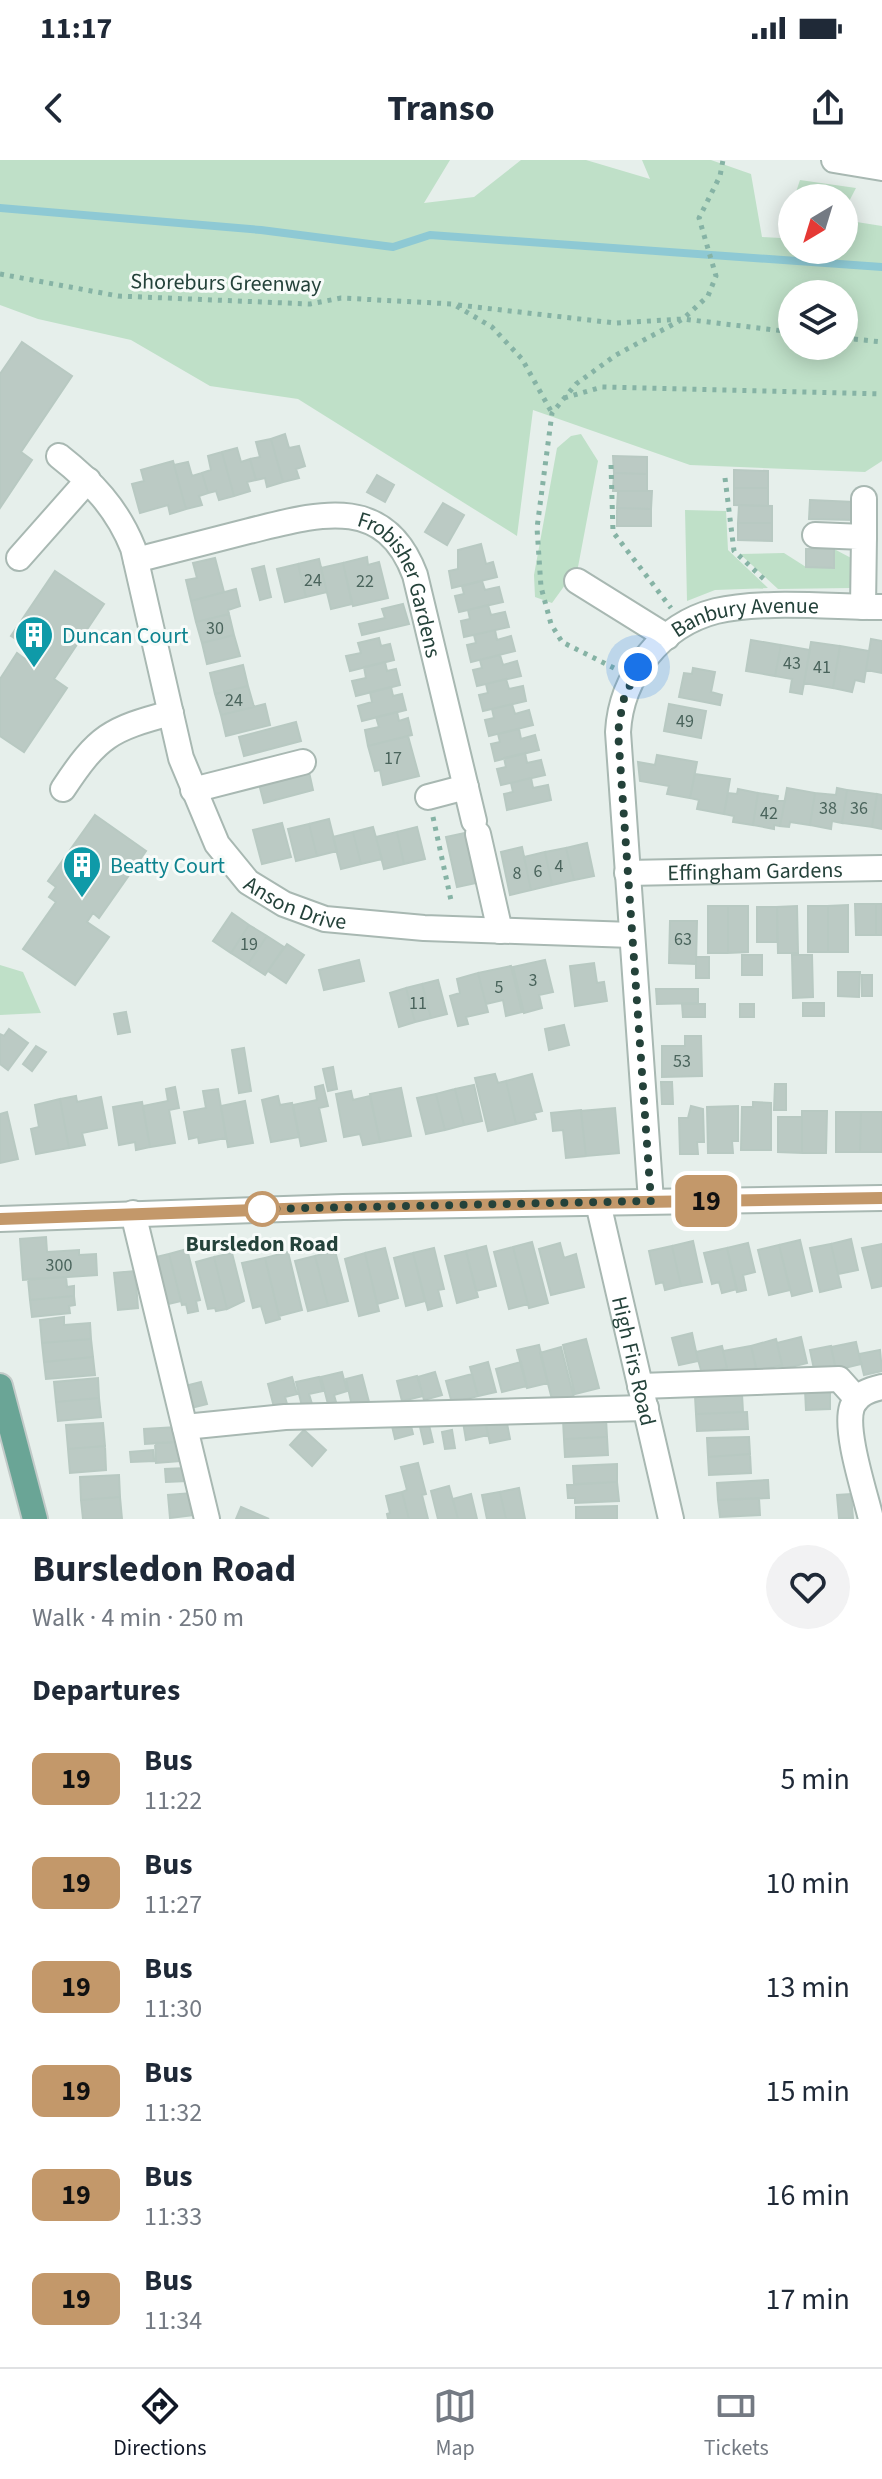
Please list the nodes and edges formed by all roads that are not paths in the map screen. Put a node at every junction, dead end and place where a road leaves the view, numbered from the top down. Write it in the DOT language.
graph roads {
  1 [pos="834,160"];
  2 [pos="882,168"];
  3 [pos="59,456"];
  4 [pos="88,480"];
  5 [pos="864,499"];
  6 [pos="815,535"];
  7 [pos="864,537"];
  8 [pos="19,558"];
  9 [pos="136,560"];
  10 [pos="577,581"];
  11 [pos="872,607"];
  12 [pos="675,631"];
  13 [pos="171,713"];
  14 [pos="303,762"];
  15 [pos="466,787"];
  16 [pos="63,789"];
  17 [pos="193,790"];
  18 [pos="428,797"];
  19 [pos="882,868"];
  20 [pos="627,873"];
  21 [pos="500,931"];
  22 [pos="632,935"];
  23 [pos="882,1198"];
  24 [pos="651,1201"];
  25 [pos="598,1203"];
  26 [pos="133,1213"];
  27 [pos="0,1219"];
  28 [pos="0,1386"];
  29 [pos="882,1387"];
  30 [pos="643,1397"];
  31 [pos="857,1399"];
  32 [pos="185,1427"];
  33 [pos="7,1436"];
  34 [pos="35,1519"];
  35 [pos="207,1519"];
  36 [pos="671,1519"];
  37 [pos="871,1519"];
  1 -- 2 [label="street"];
  3 -- 4 [label="street, Anson Drive"];
  4 -- 8 [label="street"];
  4 -- 9 [label="street, Anson Drive"];
  5 -- 7 [label="street"];
  6 -- 7 [label="street"];
  7 -- 11 [label="street"];
  9 -- 13 [label="street, Anson Drive"];
  9 -- 15 [label="street, Frobisher Gardens"];
  10 -- 12 [label="street"];
  11 -- 12 [label="street, Banbury Avenue"];
  12 -- 20 [label="street, Banbury Avenue"];
  13 -- 16 [label="street"];
  13 -- 17 [label="street, Anson Drive"];
  14 -- 17 [label="street"];
  15 -- 18 [label="street"];
  15 -- 21 [label="street, Frobisher Gardens"];
  17 -- 21 [label="street, Anson Drive"];
  19 -- 20 [label="street, Effingham Gardens"];
  20 -- 22 [label="street, Banbury Avenue"];
  21 -- 22 [label="street, Anson Drive"];
  22 -- 24 [label="street, Banbury Avenue"];
  23 -- 24 [label="street"];
  24 -- 25 [label="street"];
  25 -- 26 [label="street"];
  25 -- 30 [label="street, High Firs Road"];
  26 -- 27 [label="street"];
  26 -- 32 [label="street"];
  28 -- 33 [label="main road"];
  29 -- 31 [label="street"];
  30 -- 31 [label="street"];
  30 -- 32 [label="street"];
  30 -- 36 [label="street, High Firs Road"];
  31 -- 37 [label="street"];
  32 -- 35 [label="street"];
  33 -- 34 [label="main road"];
}
